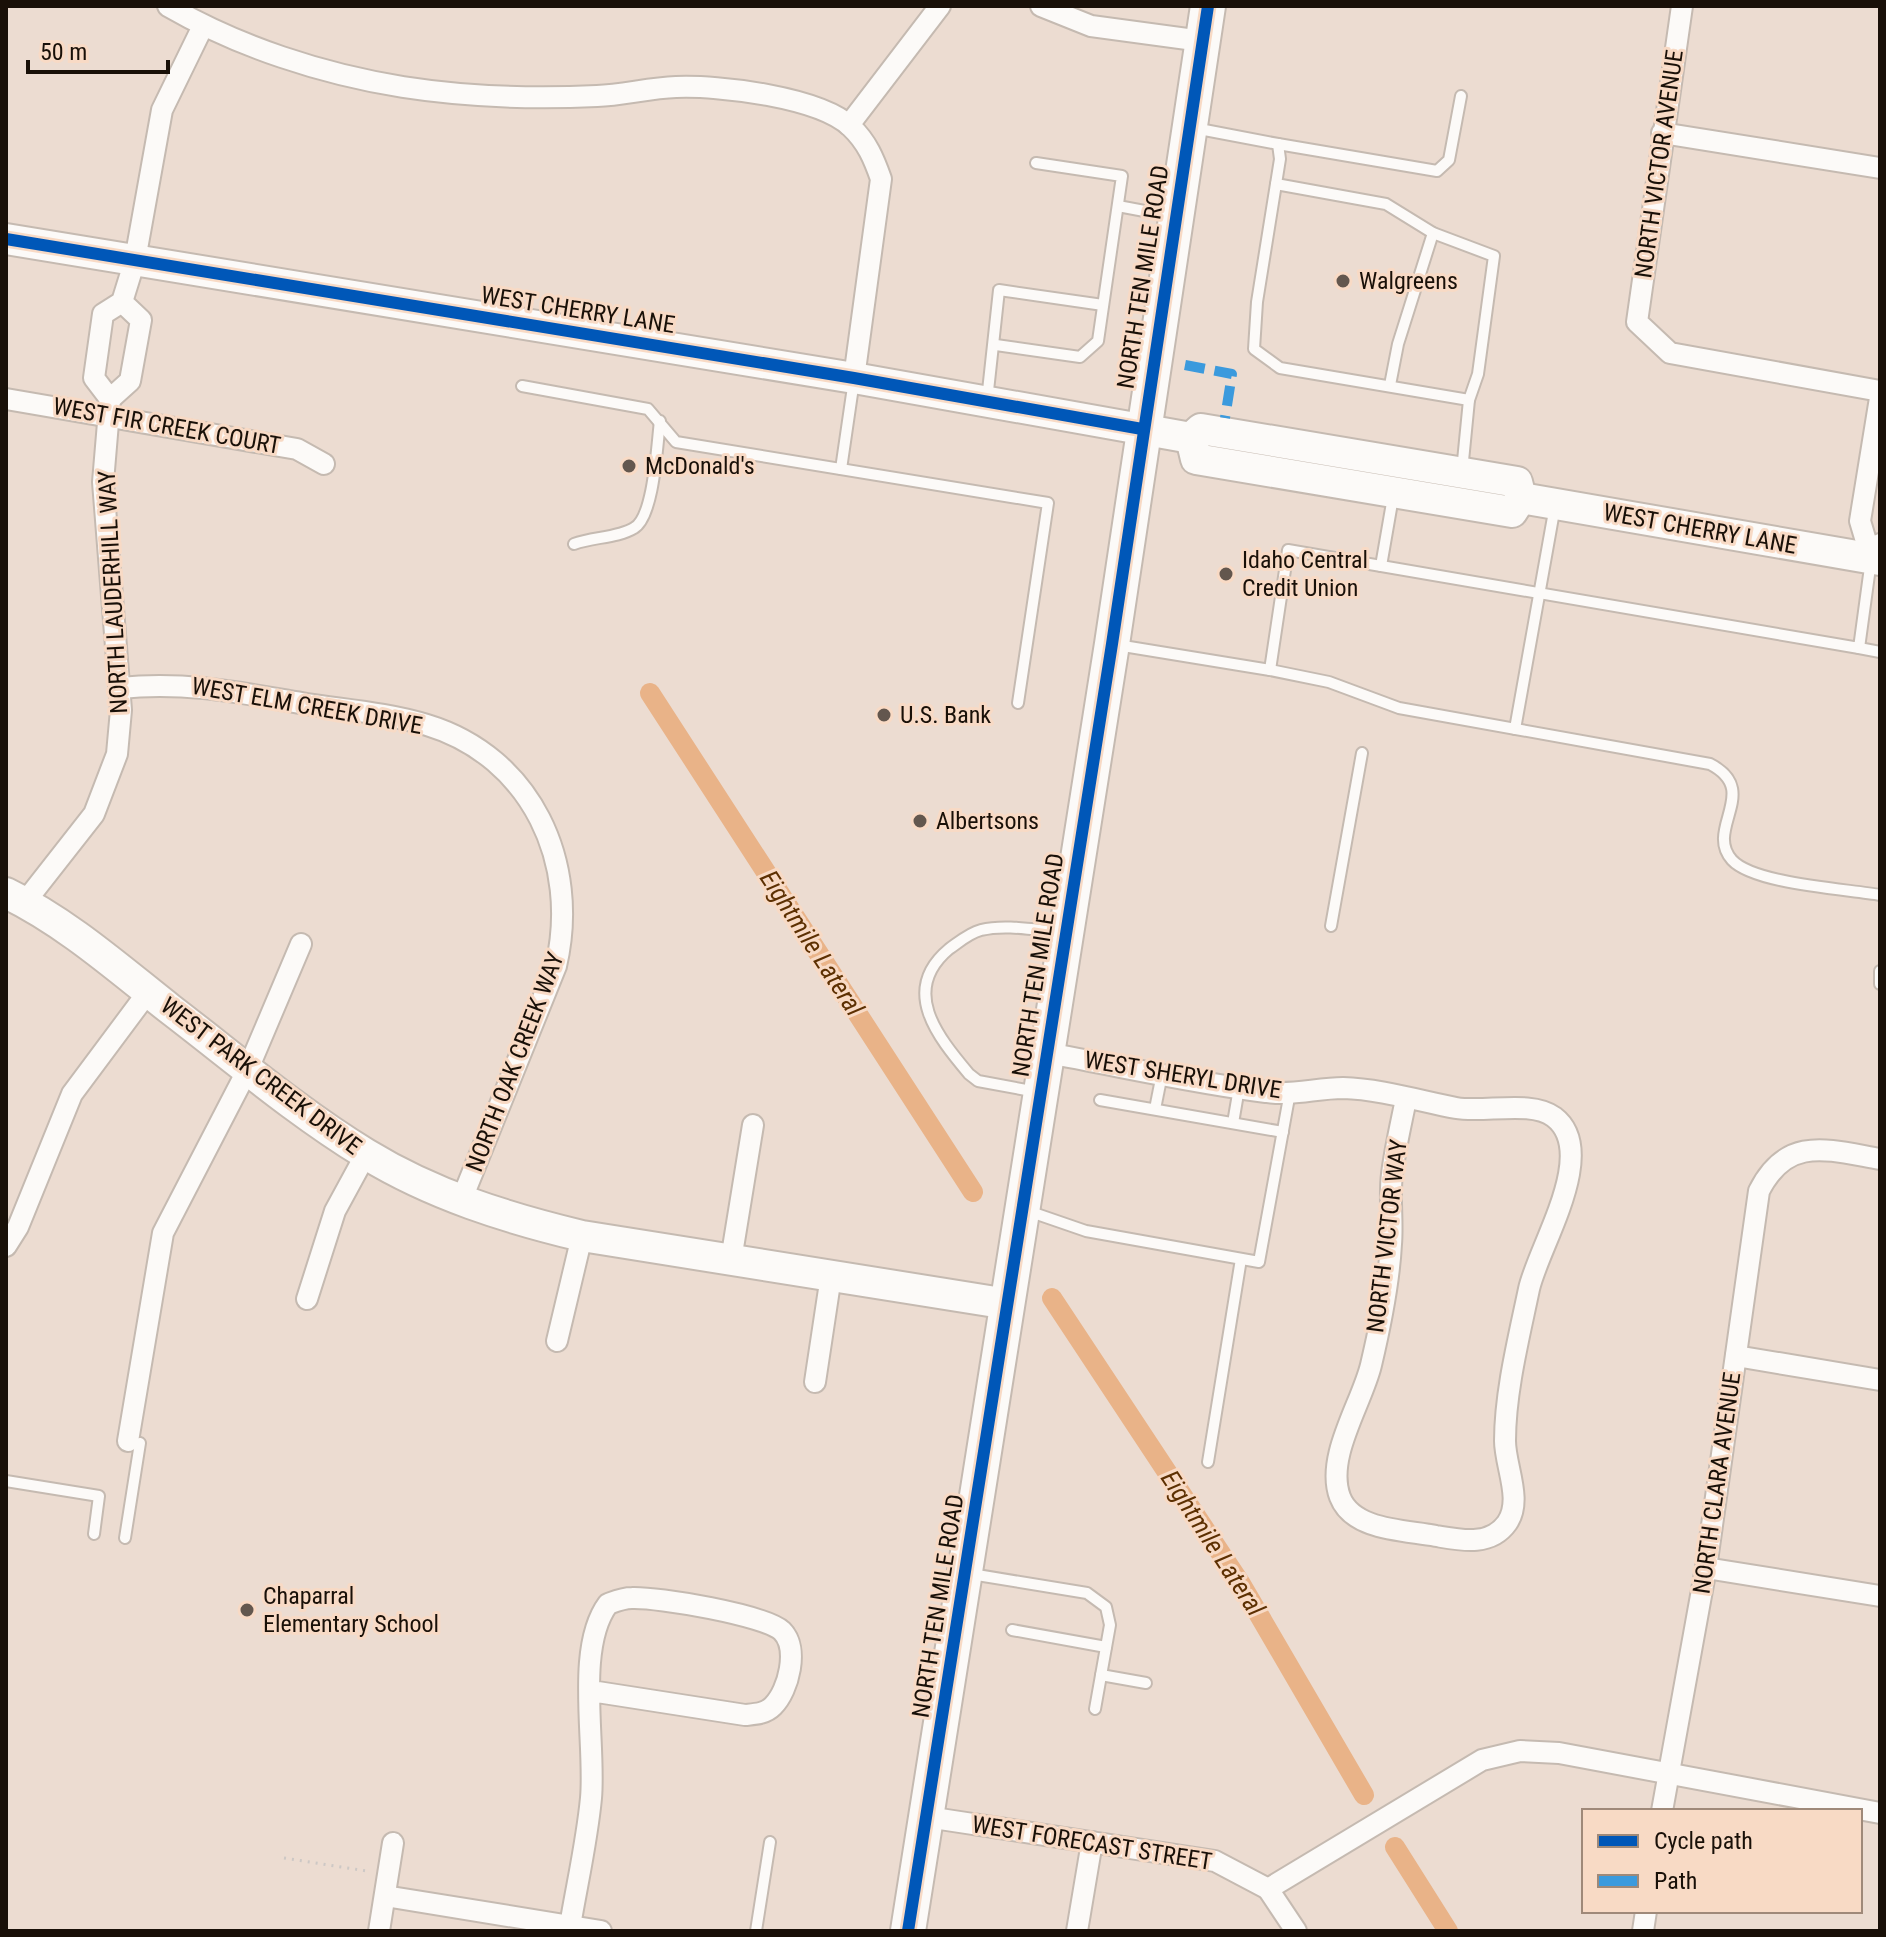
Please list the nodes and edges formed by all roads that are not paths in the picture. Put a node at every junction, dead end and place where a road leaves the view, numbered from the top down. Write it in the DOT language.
graph roads {
  1 [pos="168,6"];
  2 [pos="940,6"];
  3 [pos="1041,6"];
  4 [pos="1208,6"];
  5 [pos="1682,6"];
  6 [pos="203,26"];
  7 [pos="1202,41"];
  8 [pos="1461,96"];
  9 [pos="849,125"];
  10 [pos="1189,127"];
  11 [pos="1662,133"];
  12 [pos="1278,144"];
  13 [pos="1036,163"];
  14 [pos="1880,168"];
  15 [pos="1276,184"];
  16 [pos="1118,206"];
  17 [pos="1175,217"];
  18 [pos="1433,233"];
  19 [pos="6,239"];
  20 [pos="135,260"];
  21 [pos="122,302"];
  22 [pos="1103,305"];
  23 [pos="996,345"];
  24 [pos="854,378"];
  25 [pos="1390,385"];
  26 [pos="522,386"];
  27 [pos="1880,391"];
  28 [pos="1880,398"];
  29 [pos="6,399"];
  30 [pos="1469,400"];
  31 [pos="987,402"];
  32 [pos="110,407"];
  33 [pos="660,421"];
  34 [pos="1142,429"];
  35 [pos="1191,438"];
  36 [pos="324,464"];
  37 [pos="841,469"];
  38 [pos="1462,473"];
  39 [pos="1394,492"];
  40 [pos="1521,498"];
  41 [pos="1555,504"];
  42 [pos="574,544"];
  43 [pos="1877,554"];
  44 [pos="1381,566"];
  45 [pos="1540,593"];
  46 [pos="1112,644"];
  47 [pos="1859,648"];
  48 [pos="1880,652"];
  49 [pos="1270,670"];
  50 [pos="120,688"];
  51 [pos="1018,703"];
  52 [pos="1515,729"];
  53 [pos="1362,753"];
  54 [pos="546,829"];
  55 [pos="1880,895"];
  56 [pos="15,897"];
  57 [pos="1331,926"];
  58 [pos="1066,932"];
  59 [pos="301,944"];
  60 [pos="1880,971"];
  61 [pos="1880,984"];
  62 [pos="148,992"];
  63 [pos="1047,1053"];
  64 [pos="248,1069"];
  65 [pos="1162,1074"];
  66 [pos="1239,1088"];
  67 [pos="1290,1092"];
  68 [pos="1040,1093"];
  69 [pos="1406,1099"];
  70 [pos="1100,1100"];
  71 [pos="1155,1109"];
  72 [pos="1233,1123"];
  73 [pos="753,1125"];
  74 [pos="1283,1132"];
  75 [pos="366,1154"];
  76 [pos="1880,1159"];
  77 [pos="461,1201"];
  78 [pos="1022,1209"];
  79 [pos="582,1236"];
  80 [pos="6,1246"];
  81 [pos="1241,1259"];
  82 [pos="731,1260"];
  83 [pos="831,1276"];
  84 [pos="307,1299"];
  85 [pos="1008,1304"];
  86 [pos="557,1341"];
  87 [pos="1736,1356"];
  88 [pos="1880,1380"];
  89 [pos="815,1382"];
  90 [pos="134,1442"];
  91 [pos="1208,1462"];
  92 [pos="6,1481"];
  93 [pos="94,1534"];
  94 [pos="1495,1535"];
  95 [pos="125,1538"];
  96 [pos="1706,1568"];
  97 [pos="965,1573"];
  98 [pos="1880,1596"];
  99 [pos="1012,1630"];
  100 [pos="1106,1647"];
  101 [pos="1101,1675"];
  102 [pos="1146,1683"];
  103 [pos="591,1691"];
  104 [pos="1095,1709"];
  105 [pos="1668,1772"];
  106 [pos="1662,1809"];
  107 [pos="1859,1809"];
  108 [pos="927,1817"];
  109 [pos="770,1842"];
  110 [pos="1092,1842"];
  111 [pos="393,1843"];
  112 [pos="1268,1889"];
  113 [pos="385,1896"];
  114 [pos="569,1928"];
  115 [pos="379,1931"];
  116 [pos="601,1931"];
  117 [pos="756,1931"];
  118 [pos="908,1931"];
  119 [pos="1077,1931"];
  120 [pos="1296,1931"];
  1 -- 6 [label="street"];
  2 -- 9 [label="street"];
  3 -- 7 [label="street"];
  4 -- 7 [label="main road, NORTH TEN MILE ROAD"];
  5 -- 11 [label="street, NORTH VICTOR AVENUE"];
  6 -- 9 [label="street"];
  6 -- 20 [label="street, NORTH LAUDERHILL WAY"];
  7 -- 10 [label="main road, NORTH TEN MILE ROAD"];
  8 -- 12 [label="lane"];
  9 -- 24 [label="street"];
  10 -- 12 [label="lane"];
  10 -- 17 [label="main road, NORTH TEN MILE ROAD"];
  11 -- 14 [label="street"];
  11 -- 27 [label="street, NORTH VICTOR AVENUE"];
  12 -- 15 [label="lane"];
  13 -- 16 [label="lane"];
  15 -- 18 [label="lane"];
  15 -- 25 [label="lane"];
  16 -- 17 [label="lane"];
  16 -- 22 [label="lane"];
  17 -- 34 [label="main road, NORTH TEN MILE ROAD"];
  18 -- 25 [label="lane"];
  18 -- 30 [label="lane"];
  19 -- 20 [label="main road, WEST CHERRY LANE"];
  20 -- 21 [label="street, NORTH LAUDERHILL WAY"];
  20 -- 24 [label="main road, WEST CHERRY LANE"];
  21 -- 32 [label="street, NORTH LAUDERHILL WAY"];
  21 -- 32 [label="street, NORTH LAUDERHILL WAY"];
  22 -- 23 [label="lane"];
  22 -- 23 [label="lane"];
  23 -- 31 [label="lane"];
  24 -- 31 [label="main road, WEST CHERRY LANE"];
  24 -- 37 [label="lane"];
  25 -- 30 [label="lane"];
  26 -- 33 [label="lane"];
  28 -- 43 [label="street"];
  29 -- 32 [label="street, WEST FIR CREEK COURT"];
  30 -- 38 [label="lane"];
  31 -- 34 [label="main road, WEST CHERRY LANE"];
  32 -- 36 [label="street, WEST FIR CREEK COURT"];
  32 -- 50 [label="street, NORTH LAUDERHILL WAY"];
  33 -- 37 [label="lane"];
  33 -- 42 [label="lane"];
  34 -- 35 [label="main road, WEST CHERRY LANE"];
  34 -- 46 [label="main road, NORTH TEN MILE ROAD"];
  35 -- 38 [label="main road, WEST CHERRY LANE"];
  35 -- 39 [label="main road, WEST CHERRY LANE"];
  37 -- 51 [label="lane"];
  38 -- 40 [label="main road, WEST CHERRY LANE"];
  39 -- 40 [label="main road, WEST CHERRY LANE"];
  39 -- 44 [label="lane"];
  40 -- 41 [label="main road, WEST CHERRY LANE"];
  41 -- 43 [label="main road, WEST CHERRY LANE"];
  41 -- 45 [label="lane"];
  43 -- 47 [label="lane"];
  44 -- 45 [label="lane"];
  44 -- 49 [label="lane"];
  45 -- 47 [label="lane"];
  45 -- 52 [label="lane"];
  46 -- 49 [label="lane"];
  46 -- 58 [label="main road, NORTH TEN MILE ROAD"];
  47 -- 48 [label="lane"];
  49 -- 52 [label="lane"];
  50 -- 54 [label="street, WEST ELM CREEK DRIVE"];
  50 -- 56 [label="street, NORTH LAUDERHILL WAY"];
  52 -- 55 [label="lane"];
  53 -- 57 [label="lane"];
  54 -- 77 [label="street, NORTH OAK CREEK WAY"];
  56 -- 62 [label="main road, WEST PARK CREEK DRIVE"];
  58 -- 63 [label="main road, NORTH TEN MILE ROAD"];
  58 -- 68 [label="lane"];
  59 -- 64 [label="street"];
  60 -- 61 [label="lane"];
  62 -- 64 [label="main road, WEST PARK CREEK DRIVE"];
  62 -- 80 [label="street"];
  63 -- 65 [label="street, WEST SHERYL DRIVE"];
  63 -- 68 [label="main road, NORTH TEN MILE ROAD"];
  64 -- 75 [label="main road, WEST PARK CREEK DRIVE"];
  64 -- 90 [label="street"];
  65 -- 66 [label="street, WEST SHERYL DRIVE"];
  65 -- 71 [label="lane"];
  66 -- 67 [label="street, WEST SHERYL DRIVE"];
  66 -- 72 [label="lane"];
  67 -- 69 [label="street, WEST SHERYL DRIVE"];
  67 -- 74 [label="lane"];
  68 -- 78 [label="main road, NORTH TEN MILE ROAD"];
  69 -- 94 [label="street, NORTH VICTOR WAY"];
  69 -- 94 [label="street, WEST SHERYL DRIVE"];
  70 -- 71 [label="lane"];
  71 -- 72 [label="lane"];
  72 -- 74 [label="lane"];
  73 -- 82 [label="street"];
  74 -- 81 [label="lane"];
  75 -- 77 [label="main road, WEST PARK CREEK DRIVE"];
  75 -- 84 [label="street"];
  76 -- 87 [label="street, NORTH CLARA AVENUE"];
  77 -- 79 [label="main road, WEST PARK CREEK DRIVE"];
  78 -- 81 [label="lane"];
  78 -- 85 [label="main road, NORTH TEN MILE ROAD"];
  79 -- 82 [label="main road, WEST PARK CREEK DRIVE"];
  79 -- 86 [label="street"];
  81 -- 91 [label="lane"];
  82 -- 83 [label="main road, WEST PARK CREEK DRIVE"];
  83 -- 85 [label="main road, WEST PARK CREEK DRIVE"];
  83 -- 89 [label="street"];
  85 -- 97 [label="main road, NORTH TEN MILE ROAD"];
  87 -- 88 [label="street"];
  87 -- 96 [label="street, NORTH CLARA AVENUE"];
  90 -- 95 [label="lane"];
  92 -- 93 [label="lane"];
  96 -- 98 [label="street"];
  96 -- 105 [label="street, NORTH CLARA AVENUE"];
  97 -- 100 [label="lane"];
  97 -- 108 [label="main road, NORTH TEN MILE ROAD"];
  99 -- 100 [label="lane"];
  100 -- 101 [label="lane"];
  101 -- 102 [label="lane"];
  101 -- 104 [label="lane"];
  103 -- 103 [label="street"];
  103 -- 114 [label="street"];
  105 -- 106 [label="street, NORTH CLARA AVENUE"];
  105 -- 107 [label="street"];
  105 -- 112 [label="street"];
  108 -- 110 [label="street, WEST FORECAST STREET"];
  108 -- 118 [label="main road, NORTH TEN MILE ROAD"];
  109 -- 117 [label="lane"];
  110 -- 112 [label="street, WEST FORECAST STREET"];
  110 -- 119 [label="street"];
  111 -- 113 [label="street"];
  112 -- 120 [label="street"];
  113 -- 114 [label="street"];
  113 -- 115 [label="street"];
  114 -- 116 [label="street"];
}
